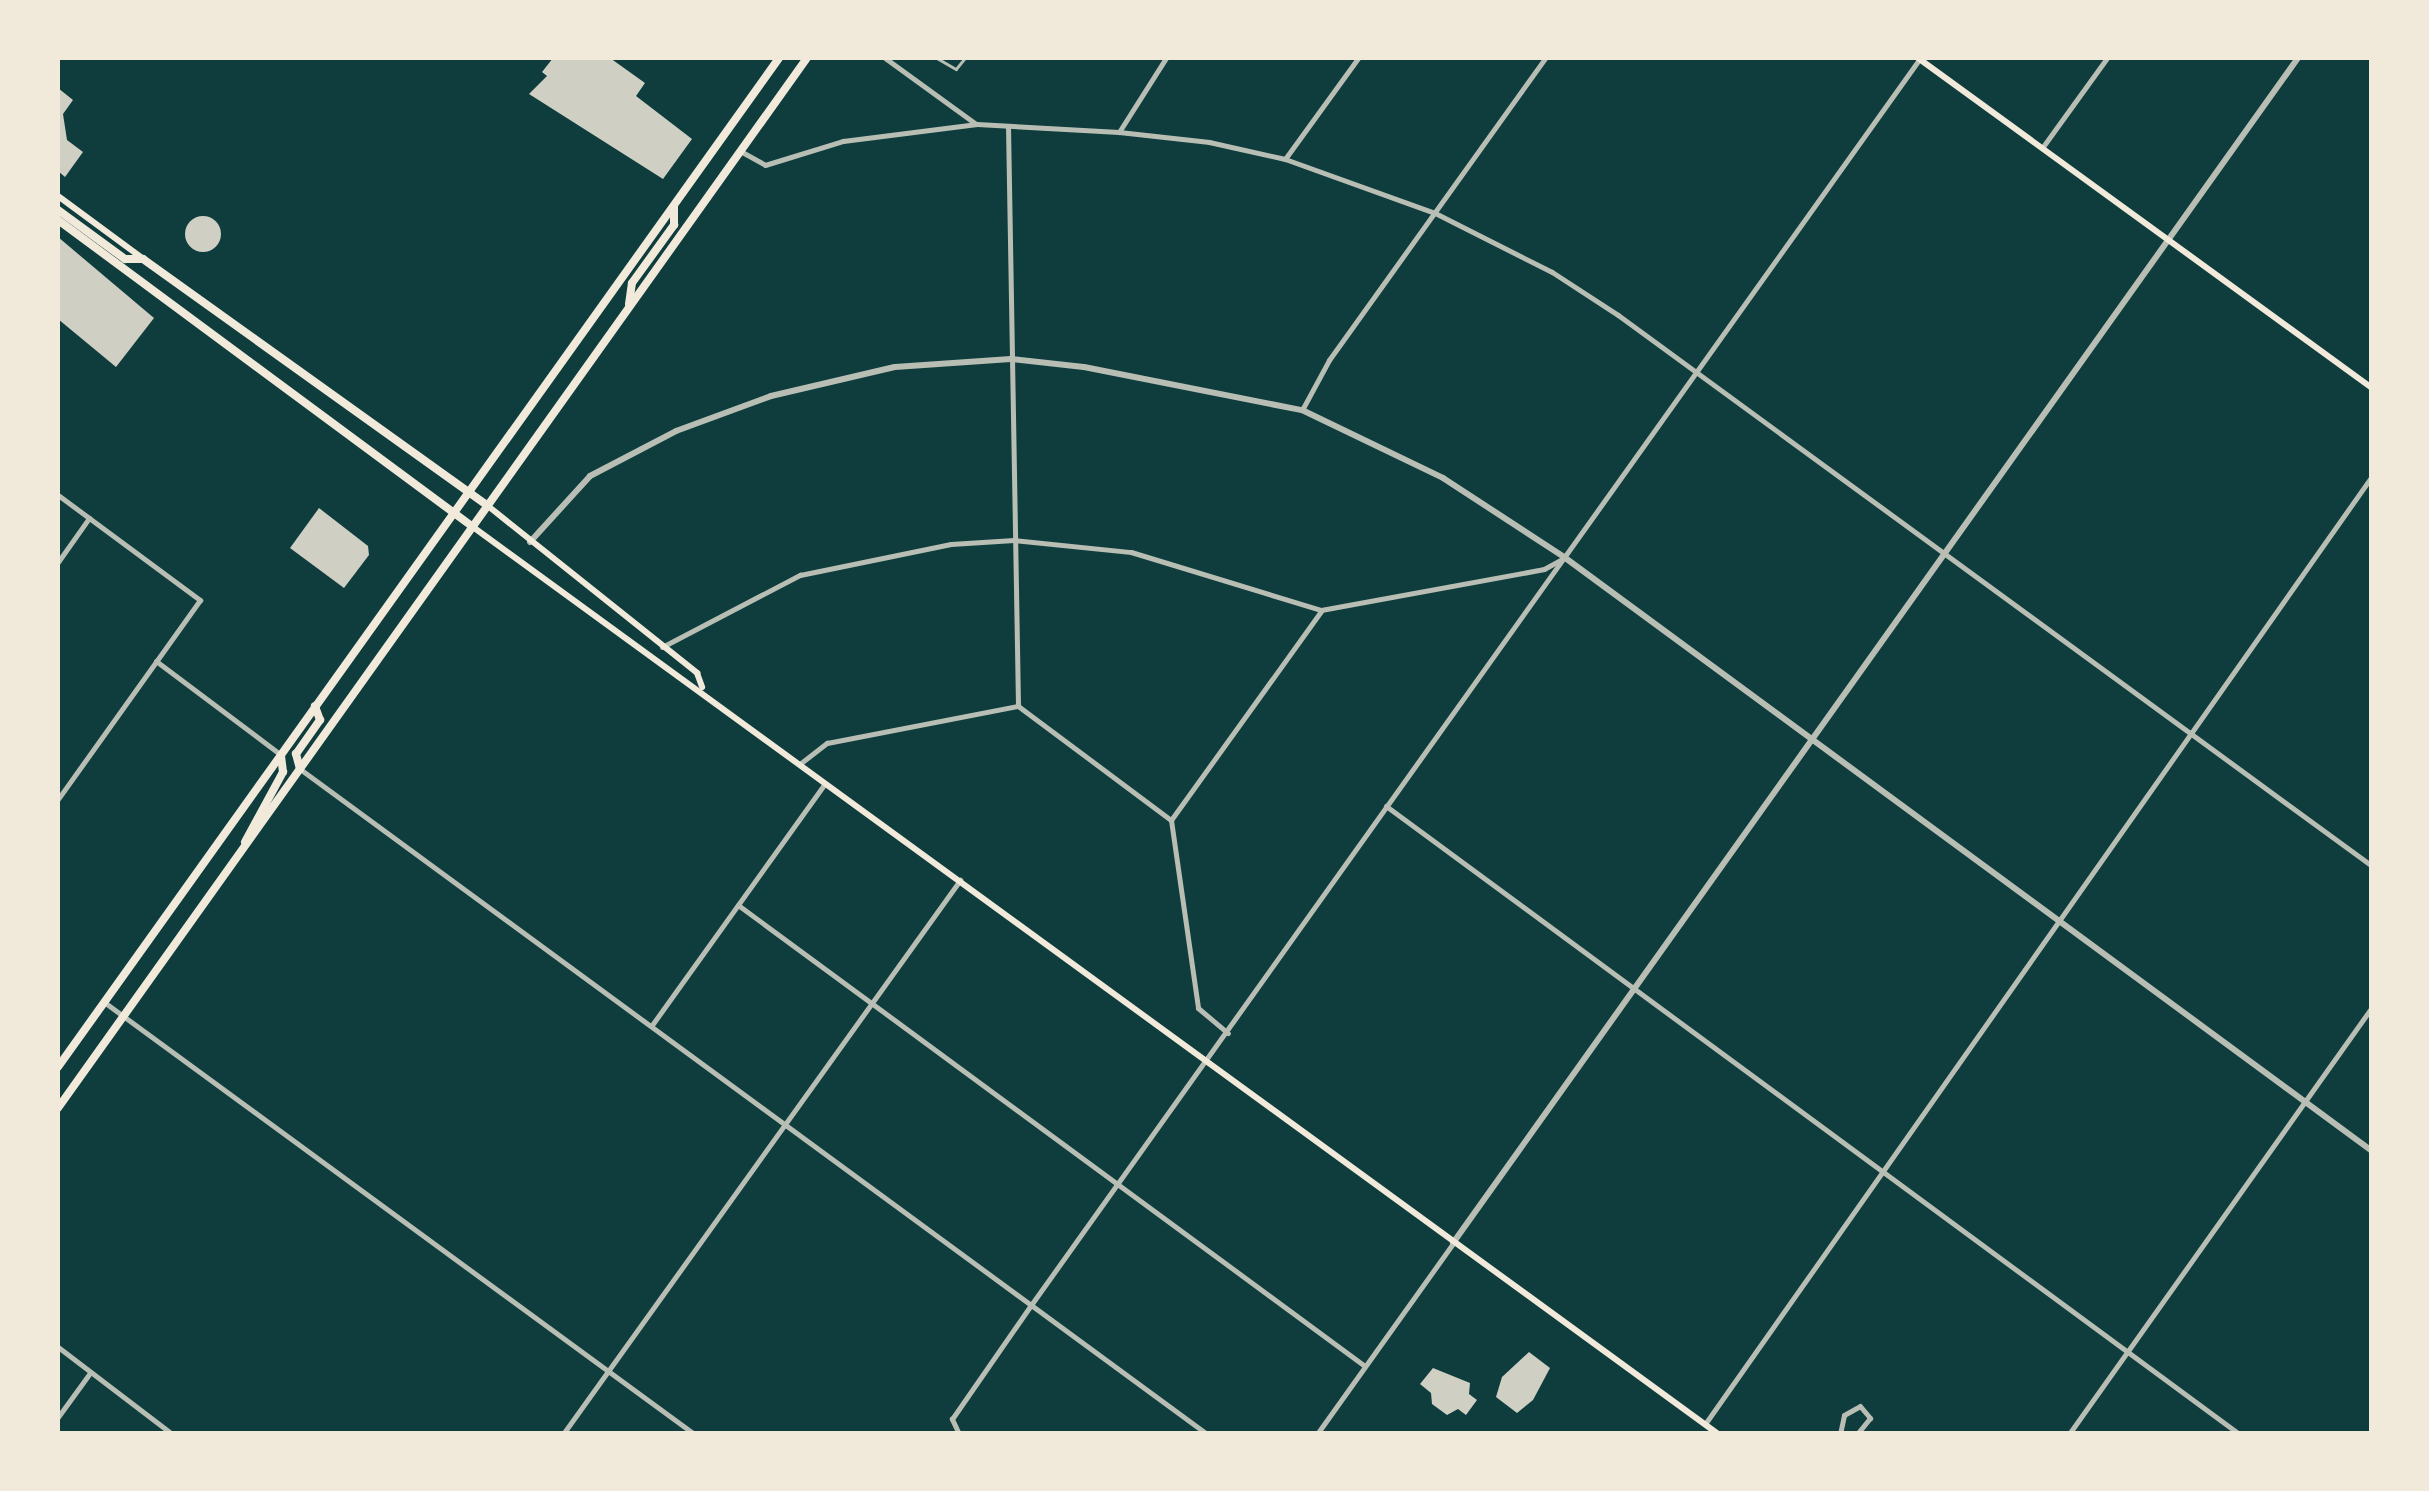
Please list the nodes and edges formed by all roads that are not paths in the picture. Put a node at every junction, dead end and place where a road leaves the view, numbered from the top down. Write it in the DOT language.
graph roads {
  1 [pos="779,58"];
  2 [pos="806,58"];
  3 [pos="885,58"];
  4 [pos="936,58"];
  5 [pos="965,58"];
  6 [pos="1166,58"];
  7 [pos="1358,58"];
  8 [pos="1545,58"];
  9 [pos="1919,58"];
  10 [pos="2107,58"];
  11 [pos="2298,58"];
  12 [pos="977,124"];
  13 [pos="1008,126"];
  14 [pos="1120,132"];
  15 [pos="2042,148"];
  16 [pos="741,151"];
  17 [pos="1285,160"];
  18 [pos="58,196"];
  19 [pos="674,206"];
  20 [pos="58,210"];
  21 [pos="1434,213"];
  22 [pos="58,220"];
  23 [pos="2170,240"];
  24 [pos="143,258"];
  25 [pos="629,308"];
  26 [pos="1010,359"];
  27 [pos="1698,372"];
  28 [pos="2372,388"];
  29 [pos="1302,410"];
  30 [pos="2372,476"];
  31 [pos="469,493"];
  32 [pos="58,495"];
  33 [pos="488,506"];
  34 [pos="454,513"];
  35 [pos="89,518"];
  36 [pos="473,526"];
  37 [pos="1014,540"];
  38 [pos="530,542"];
  39 [pos="1943,552"];
  40 [pos="1564,557"];
  41 [pos="58,562"];
  42 [pos="1322,610"];
  43 [pos="662,647"];
  44 [pos="156,661"];
  45 [pos="702,688"];
  46 [pos="316,706"];
  47 [pos="1018,706"];
  48 [pos="2190,732"];
  49 [pos="1809,740"];
  50 [pos="281,755"];
  51 [pos="801,763"];
  52 [pos="300,769"];
  53 [pos="826,781"];
  54 [pos="58,799"];
  55 [pos="1386,806"];
  56 [pos="1172,820"];
  57 [pos="242,851"];
  58 [pos="2372,866"];
  59 [pos="960,880"];
  60 [pos="738,905"];
  61 [pos="2056,920"];
  62 [pos="1634,988"];
  63 [pos="104,1002"];
  64 [pos="871,1003"];
  65 [pos="2372,1007"];
  66 [pos="124,1016"];
  67 [pos="652,1024"];
  68 [pos="1228,1032"];
  69 [pos="1208,1060"];
  70 [pos="58,1068"];
  71 [pos="2305,1101"];
  72 [pos="58,1108"];
  73 [pos="785,1123"];
  74 [pos="2372,1151"];
  75 [pos="1882,1174"];
  76 [pos="1118,1185"];
  77 [pos="1452,1243"];
  78 [pos="1031,1305"];
  79 [pos="58,1347"];
  80 [pos="2127,1351"];
  81 [pos="1365,1366"];
  82 [pos="608,1371"];
  83 [pos="90,1373"];
  84 [pos="58,1417"];
  85 [pos="1705,1424"];
  86 [pos="957,1432"];
  87 [pos="172,1434"];
  88 [pos="563,1434"];
  89 [pos="694,1434"];
  90 [pos="1208,1434"];
  91 [pos="1317,1434"];
  92 [pos="1718,1434"];
  93 [pos="1840,1434"];
  94 [pos="1857,1434"];
  95 [pos="2069,1434"];
  96 [pos="2240,1434"];
  1 -- 19 [label="main road"];
  2 -- 16 [label="main road"];
  3 -- 12 [label="street"];
  4 -- 5 [label="lane"];
  6 -- 14 [label="street"];
  7 -- 17 [label="street"];
  8 -- 21 [label="street"];
  9 -- 15 [label="main road"];
  9 -- 27 [label="street"];
  10 -- 15 [label="street"];
  11 -- 23 [label="street"];
  12 -- 13 [label="street"];
  12 -- 16 [label="street"];
  13 -- 14 [label="street"];
  13 -- 26 [label="street"];
  14 -- 17 [label="street"];
  15 -- 23 [label="main road"];
  16 -- 25 [label="main road"];
  17 -- 21 [label="street"];
  18 -- 24 [label="main road"];
  19 -- 25 [label="main road"];
  19 -- 31 [label="main road"];
  20 -- 24 [label="main road"];
  21 -- 27 [label="street"];
  21 -- 29 [label="street"];
  22 -- 34 [label="main road"];
  23 -- 28 [label="main road"];
  23 -- 39 [label="street"];
  24 -- 31 [label="main road"];
  25 -- 33 [label="main road"];
  26 -- 29 [label="street"];
  26 -- 37 [label="street"];
  26 -- 38 [label="street"];
  27 -- 39 [label="street"];
  27 -- 40 [label="street"];
  29 -- 40 [label="street"];
  30 -- 48 [label="street"];
  31 -- 33 [label="main road"];
  31 -- 34 [label="main road"];
  32 -- 35 [label="street"];
  33 -- 36 [label="main road"];
  33 -- 38 [label="main road"];
  34 -- 36 [label="main road"];
  34 -- 46 [label="main road"];
  35 -- 41 [label="street"];
  35 -- 44 [label="street"];
  36 -- 45 [label="main road"];
  36 -- 52 [label="main road"];
  37 -- 42 [label="street"];
  37 -- 43 [label="street"];
  37 -- 47 [label="street"];
  38 -- 43 [label="main road"];
  39 -- 48 [label="street"];
  39 -- 49 [label="street"];
  40 -- 42 [label="street"];
  40 -- 49 [label="street"];
  40 -- 55 [label="street"];
  42 -- 56 [label="street"];
  43 -- 45 [label="main road"];
  44 -- 50 [label="street"];
  44 -- 54 [label="street"];
  45 -- 51 [label="main road"];
  46 -- 50 [label="main road"];
  46 -- 52 [label="main road"];
  47 -- 51 [label="street"];
  47 -- 56 [label="street"];
  48 -- 58 [label="street"];
  48 -- 61 [label="street"];
  49 -- 61 [label="street"];
  49 -- 62 [label="street"];
  50 -- 57 [label="main road"];
  50 -- 63 [label="main road"];
  51 -- 53 [label="main road"];
  52 -- 57 [label="main road"];
  52 -- 67 [label="street"];
  53 -- 59 [label="main road"];
  53 -- 60 [label="street"];
  55 -- 62 [label="street"];
  55 -- 68 [label="street"];
  56 -- 68 [label="street"];
  57 -- 66 [label="main road"];
  59 -- 64 [label="street"];
  59 -- 69 [label="main road"];
  60 -- 64 [label="street"];
  60 -- 67 [label="street"];
  61 -- 71 [label="street"];
  61 -- 75 [label="street"];
  62 -- 75 [label="street"];
  62 -- 77 [label="street"];
  63 -- 66 [label="street"];
  63 -- 70 [label="main road"];
  64 -- 73 [label="street"];
  64 -- 76 [label="street"];
  65 -- 71 [label="street"];
  66 -- 72 [label="main road"];
  66 -- 82 [label="street"];
  67 -- 73 [label="street"];
  68 -- 69 [label="street"];
  69 -- 76 [label="street"];
  69 -- 77 [label="main road"];
  71 -- 74 [label="street"];
  71 -- 80 [label="street"];
  73 -- 78 [label="street"];
  73 -- 82 [label="street"];
  75 -- 80 [label="street"];
  75 -- 85 [label="street"];
  76 -- 78 [label="street"];
  76 -- 81 [label="street"];
  77 -- 81 [label="street"];
  77 -- 85 [label="main road"];
  78 -- 86 [label="street"];
  78 -- 90 [label="street"];
  79 -- 83 [label="street"];
  80 -- 95 [label="street"];
  80 -- 96 [label="street"];
  81 -- 91 [label="street"];
  82 -- 88 [label="street"];
  82 -- 89 [label="street"];
  83 -- 84 [label="street"];
  83 -- 87 [label="street"];
  85 -- 92 [label="main road"];
  93 -- 94 [label="street"];
}
